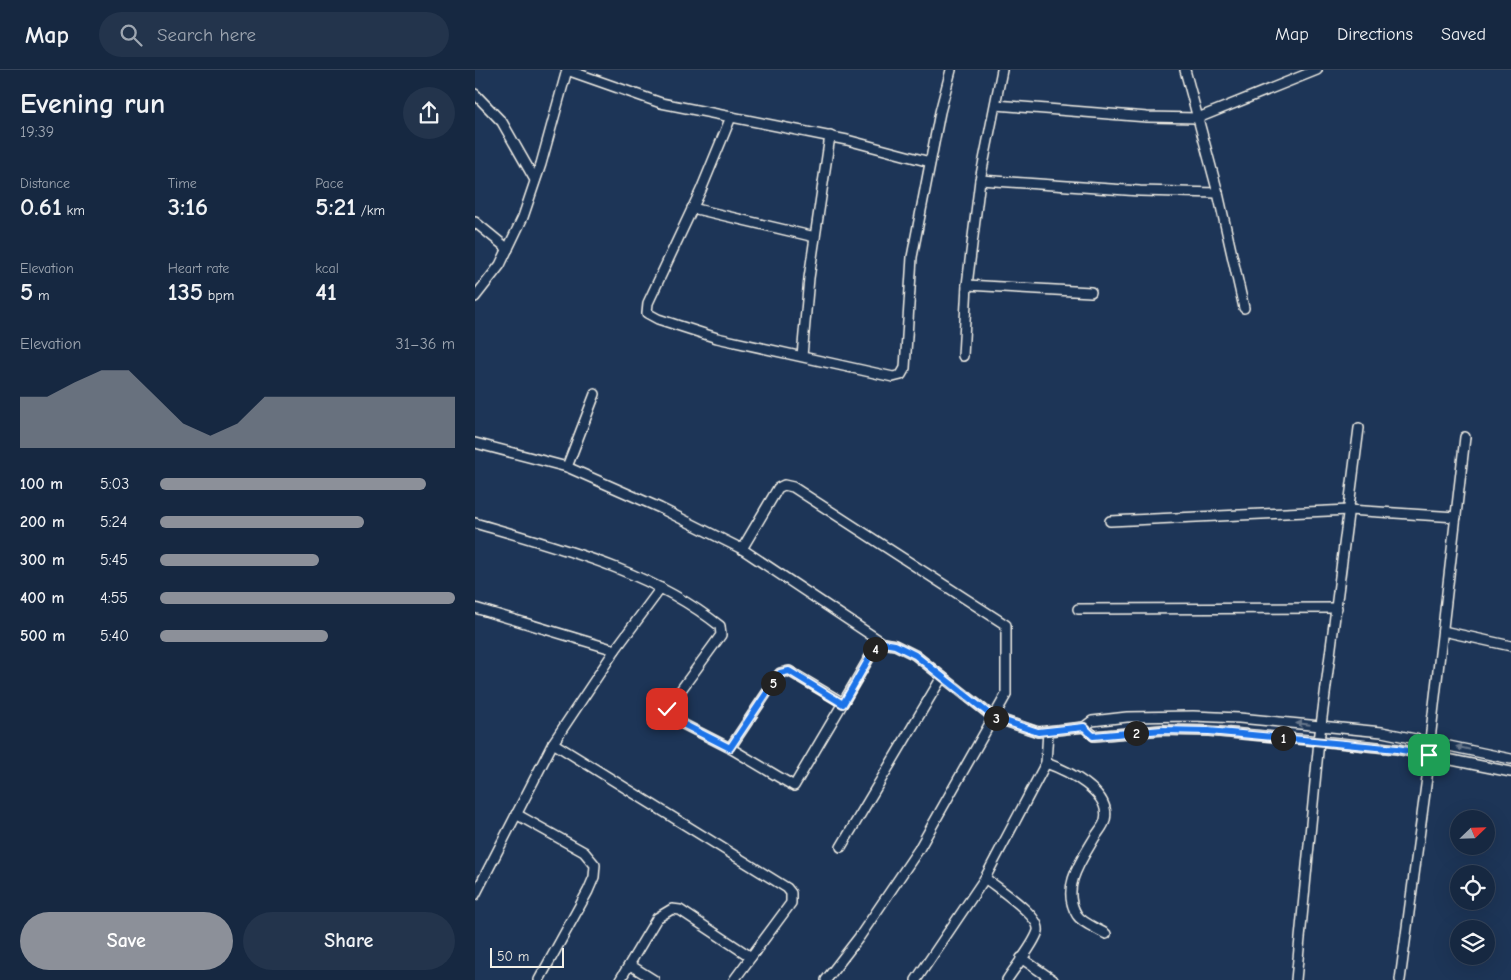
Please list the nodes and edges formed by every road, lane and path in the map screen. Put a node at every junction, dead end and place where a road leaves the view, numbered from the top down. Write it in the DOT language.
graph roads {
  1 [pos="567,70"];
  2 [pos="951,70"];
  3 [pos="1002,70"];
  4 [pos="1185,70"];
  5 [pos="1317,70"];
  6 [pos="475,94"];
  7 [pos="996,105"];
  8 [pos="731,117"];
  9 [pos="1198,118"];
  10 [pos="830,136"];
  11 [pos="930,162"];
  12 [pos="535,180"];
  13 [pos="979,180"];
  14 [pos="1218,193"];
  15 [pos="693,208"];
  16 [pos="475,222"];
  17 [pos="815,237"];
  18 [pos="508,248"];
  19 [pos="967,284"];
  20 [pos="1091,292"];
  21 [pos="475,297"];
  22 [pos="1244,308"];
  23 [pos="802,356"];
  24 [pos="963,356"];
  25 [pos="595,394"];
  26 [pos="1359,428"];
  27 [pos="1465,437"];
  28 [pos="475,443"];
  29 [pos="567,467"];
  30 [pos="1349,510"];
  31 [pos="1456,517"];
  32 [pos="1111,521"];
  33 [pos="475,523"];
  34 [pos="742,549"];
  35 [pos="661,588"];
  36 [pos="475,608"];
  37 [pos="1078,608"];
  38 [pos="1337,608"];
  39 [pos="1443,631"];
  40 [pos="883,643"];
  41 [pos="1511,646"];
  42 [pos="615,650"];
  43 [pos="942,677"];
  44 [pos="843,704"];
  45 [pos="1212,716"];
  46 [pos="993,717"];
  47 [pos="1322,726"];
  48 [pos="1084,727"];
  49 [pos="1049,731"];
  50 [pos="1209,731"];
  51 [pos="1319,740"];
  52 [pos="1430,740"];
  53 [pos="553,743"];
  54 [pos="730,748"];
  55 [pos="1489,754"];
  56 [pos="1429,755"];
  57 [pos="1511,759"];
  58 [pos="1046,763"];
  59 [pos="1486,766"];
  60 [pos="1511,772"];
  61 [pos="516,814"];
  62 [pos="841,846"];
  63 [pos="985,878"];
  64 [pos="475,895"];
  65 [pos="1106,934"];
  66 [pos="751,957"];
  67 [pos="1021,958"];
  68 [pos="630,965"];
  69 [pos="539,980"];
  70 [pos="620,980"];
  71 [pos="654,980"];
  72 [pos="734,980"];
  73 [pos="826,980"];
  74 [pos="916,980"];
  75 [pos="1007,980"];
  76 [pos="1053,980"];
  77 [pos="1296,980"];
  78 [pos="1400,980"];
  1 -- 8 [label="street"];
  1 -- 12 [label="street"];
  2 -- 11 [label="street"];
  3 -- 7 [label="street"];
  4 -- 9 [label="street"];
  5 -- 9 [label="street"];
  6 -- 12 [label="street"];
  7 -- 9 [label="street"];
  7 -- 13 [label="street"];
  8 -- 10 [label="street"];
  8 -- 15 [label="street"];
  9 -- 14 [label="street"];
  10 -- 11 [label="street"];
  10 -- 17 [label="street"];
  11 -- 23 [label="street"];
  12 -- 18 [label="street"];
  13 -- 14 [label="street"];
  13 -- 19 [label="street"];
  14 -- 22 [label="street"];
  15 -- 17 [label="street"];
  15 -- 23 [label="street"];
  16 -- 18 [label="street"];
  17 -- 23 [label="street"];
  18 -- 21 [label="street"];
  19 -- 20 [label="street"];
  19 -- 24 [label="street"];
  25 -- 29 [label="street"];
  26 -- 30 [label="street"];
  27 -- 31 [label="street"];
  28 -- 29 [label="street"];
  29 -- 34 [label="street"];
  30 -- 31 [label="street"];
  30 -- 32 [label="street"];
  30 -- 38 [label="street"];
  31 -- 39 [label="street"];
  33 -- 35 [label="street"];
  34 -- 40 [label="street"];
  34 -- 46 [label="street"];
  35 -- 42 [label="street"];
  35 -- 54 [label="street"];
  36 -- 42 [label="street"];
  37 -- 38 [label="street"];
  38 -- 47 [label="street"];
  39 -- 41 [label="street"];
  39 -- 52 [label="street"];
  40 -- 43 [label="street"];
  40 -- 44 [label="street"];
  42 -- 53 [label="street"];
  43 -- 46 [label="street"];
  43 -- 62 [label="street"];
  44 -- 54 [label="street"];
  44 -- 54 [label="street"];
  47 -- 45 [label="street, one-way"];
  45 -- 48 [label="street"];
  45 -- 50 [label="street"];
  46 -- 49 [label="street"];
  46 -- 73 [label="street"];
  47 -- 51 [label="street"];
  47 -- 52 [label="street"];
  48 -- 49 [label="street"];
  48 -- 50 [label="street"];
  49 -- 58 [label="street"];
  50 -- 51 [label="street"];
  51 -- 56 [label="street"];
  51 -- 77 [label="street"];
  55 -- 52 [label="street, one-way"];
  53 -- 61 [label="street"];
  53 -- 66 [label="street"];
  55 -- 57 [label="street"];
  55 -- 59 [label="street"];
  56 -- 59 [label="street"];
  56 -- 78 [label="street"];
  58 -- 63 [label="street"];
  58 -- 65 [label="street"];
  59 -- 60 [label="street"];
  61 -- 64 [label="street"];
  61 -- 69 [label="street"];
  63 -- 67 [label="street"];
  63 -- 74 [label="street"];
  66 -- 68 [label="street"];
  66 -- 72 [label="street"];
  67 -- 75 [label="street"];
  67 -- 76 [label="street"];
  68 -- 70 [label="street"];
  68 -- 71 [label="street"];
}
